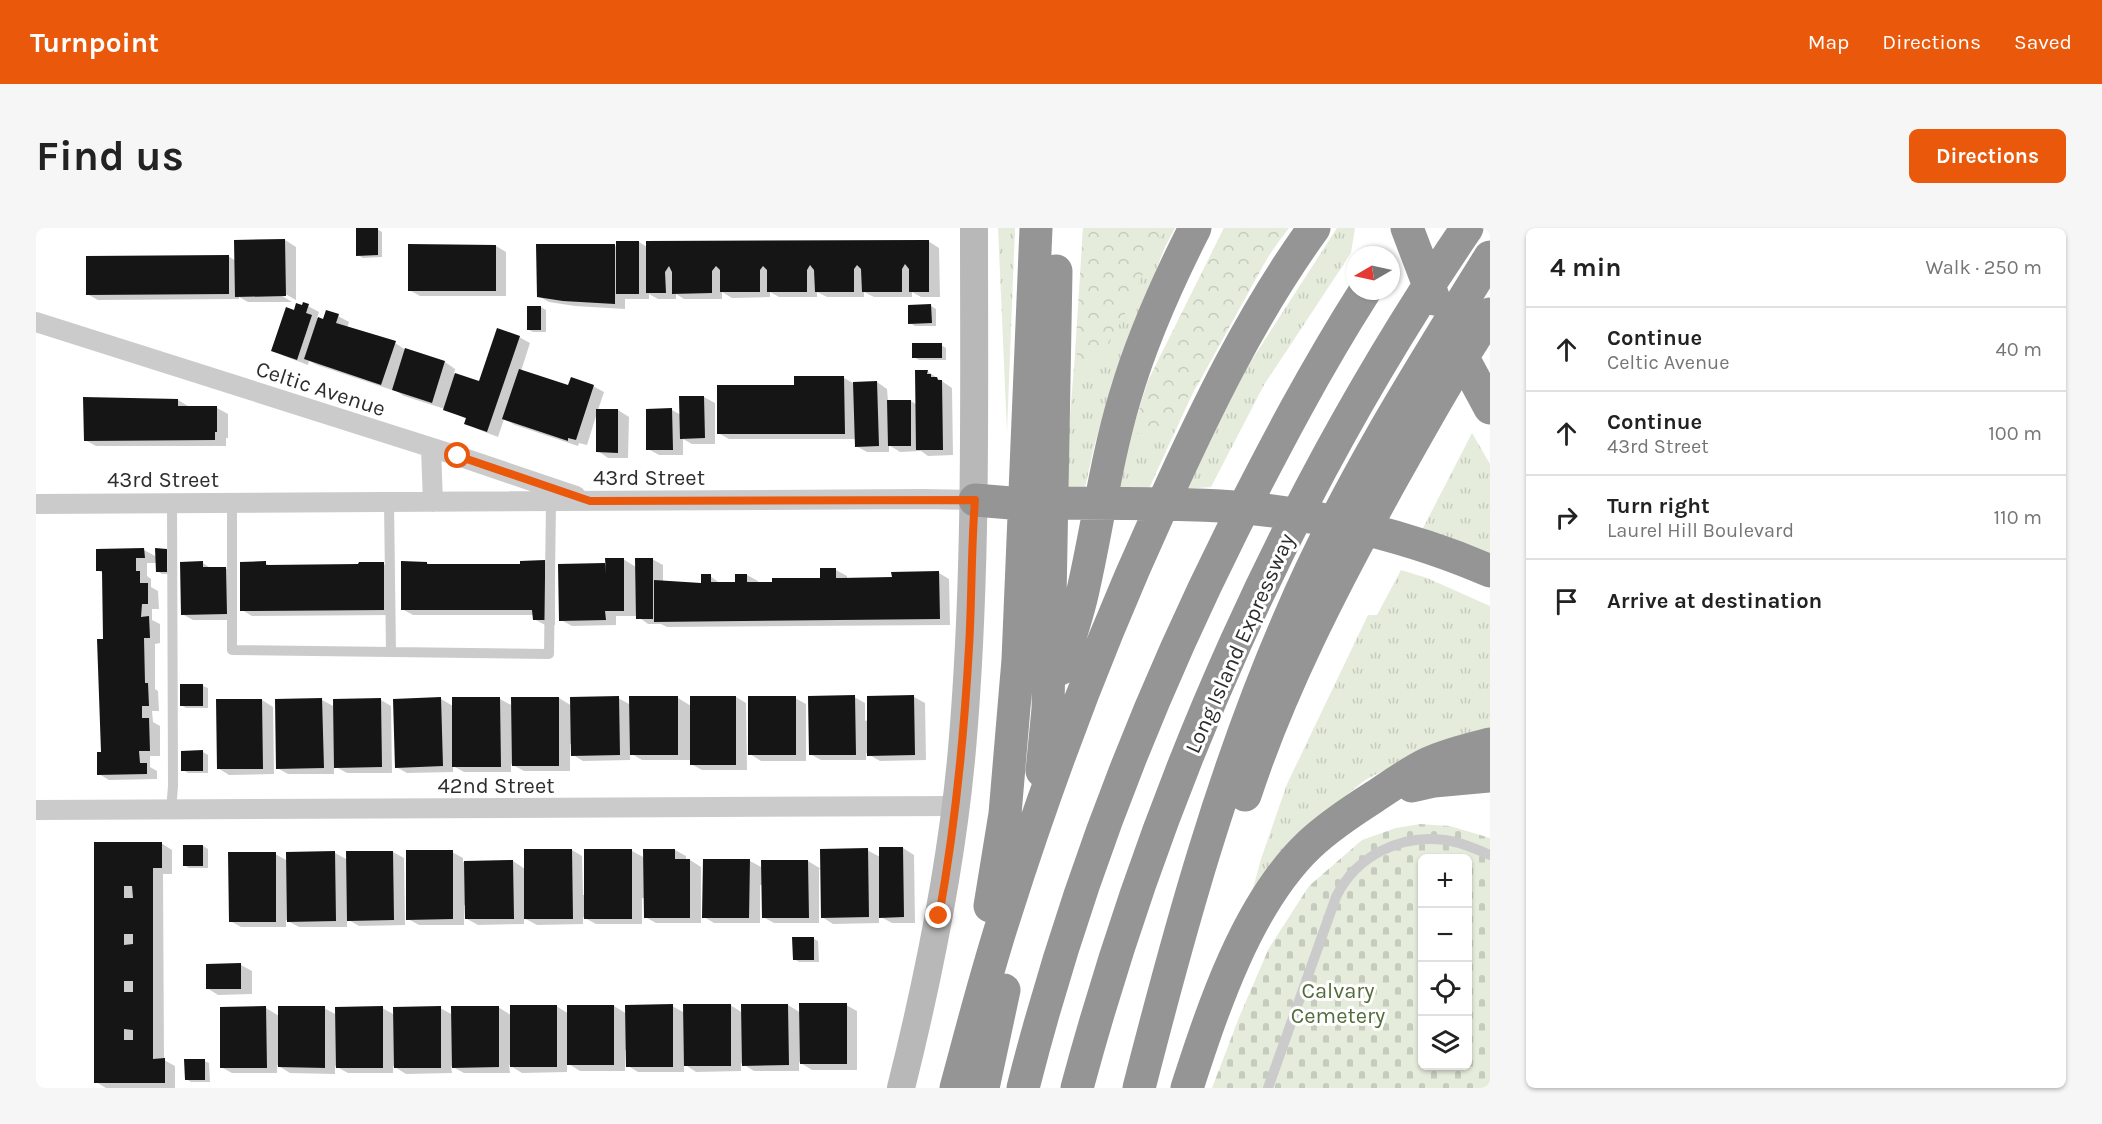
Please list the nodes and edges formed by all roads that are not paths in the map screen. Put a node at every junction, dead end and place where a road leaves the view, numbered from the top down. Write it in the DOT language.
graph roads {
  1 [pos="974,228"];
  2 [pos="1036,228"];
  3 [pos="1057,228"];
  4 [pos="1195,228"];
  5 [pos="1314,228"];
  6 [pos="1406,228"];
  7 [pos="1442,228"];
  8 [pos="1467,228"];
  9 [pos="1394,246"];
  10 [pos="1490,257"];
  11 [pos="1490,292"];
  12 [pos="1360,300"];
  13 [pos="1486,321"];
  14 [pos="36,322"];
  15 [pos="1490,408"];
  16 [pos="1041,419"];
  17 [pos="431,449"];
  18 [pos="975,500"];
  19 [pos="551,501"];
  20 [pos="590,501"];
  21 [pos="389,502"];
  22 [pos="433,502"];
  23 [pos="172,503"];
  24 [pos="232,503"];
  25 [pos="36,504"];
  26 [pos="1361,504"];
  27 [pos="1332,559"];
  28 [pos="1490,571"];
  29 [pos="1036,579"];
  30 [pos="392,652"];
  31 [pos="1048,709"];
  32 [pos="1490,744"];
  33 [pos="1490,776"];
  34 [pos="1378,794"];
  35 [pos="956,806"];
  36 [pos="36,810"];
  37 [pos="171,811"];
  38 [pos="1490,855"];
  39 [pos="901,1088"];
  40 [pos="942,1088"];
  41 [pos="956,1088"];
  42 [pos="982,1088"];
  43 [pos="1023,1088"];
  44 [pos="1077,1088"];
  45 [pos="1139,1088"];
  46 [pos="1161,1088"];
  47 [pos="1186,1088"];
  48 [pos="1268,1088"];
  1 -- 18 [label="main road"];
  2 -- 16 [label="highway"];
  3 -- 16 [label="highway"];
  4 -- 31 [label="highway"];
  5 -- 41 [label="highway"];
  6 -- 9 [label="highway"];
  6 -- 15 [label="highway"];
  7 -- 11 [label="highway"];
  8 -- 44 [label="highway, Long Island Expressway"];
  10 -- 26 [label="highway"];
  12 -- 43 [label="highway"];
  13 -- 26 [label="highway"];
  14 -- 17 [label="street, Celtic Avenue"];
  16 -- 29 [label="highway"];
  17 -- 20 [label="street, Celtic Avenue"];
  17 -- 22 [label="street"];
  18 -- 20 [label="street, 43rd Street"];
  18 -- 28 [label="highway"];
  18 -- 35 [label="main road"];
  19 -- 20 [label="street, 43rd Street"];
  19 -- 22 [label="street, 43rd Street"];
  19 -- 30 [label="lane"];
  21 -- 22 [label="street, 43rd Street"];
  21 -- 24 [label="street, 43rd Street"];
  21 -- 30 [label="lane"];
  23 -- 24 [label="street, 43rd Street"];
  23 -- 25 [label="street, 43rd Street"];
  23 -- 37 [label="lane"];
  24 -- 30 [label="lane"];
  26 -- 27 [label="highway"];
  27 -- 45 [label="highway"];
  27 -- 46 [label="highway"];
  29 -- 31 [label="highway"];
  29 -- 40 [label="highway"];
  31 -- 42 [label="highway"];
  32 -- 34 [label="highway"];
  33 -- 34 [label="highway"];
  34 -- 47 [label="highway"];
  35 -- 37 [label="street, 42nd Street"];
  35 -- 39 [label="main road"];
  36 -- 37 [label="street, 42nd Street"];
  38 -- 48 [label="lane"];
}
